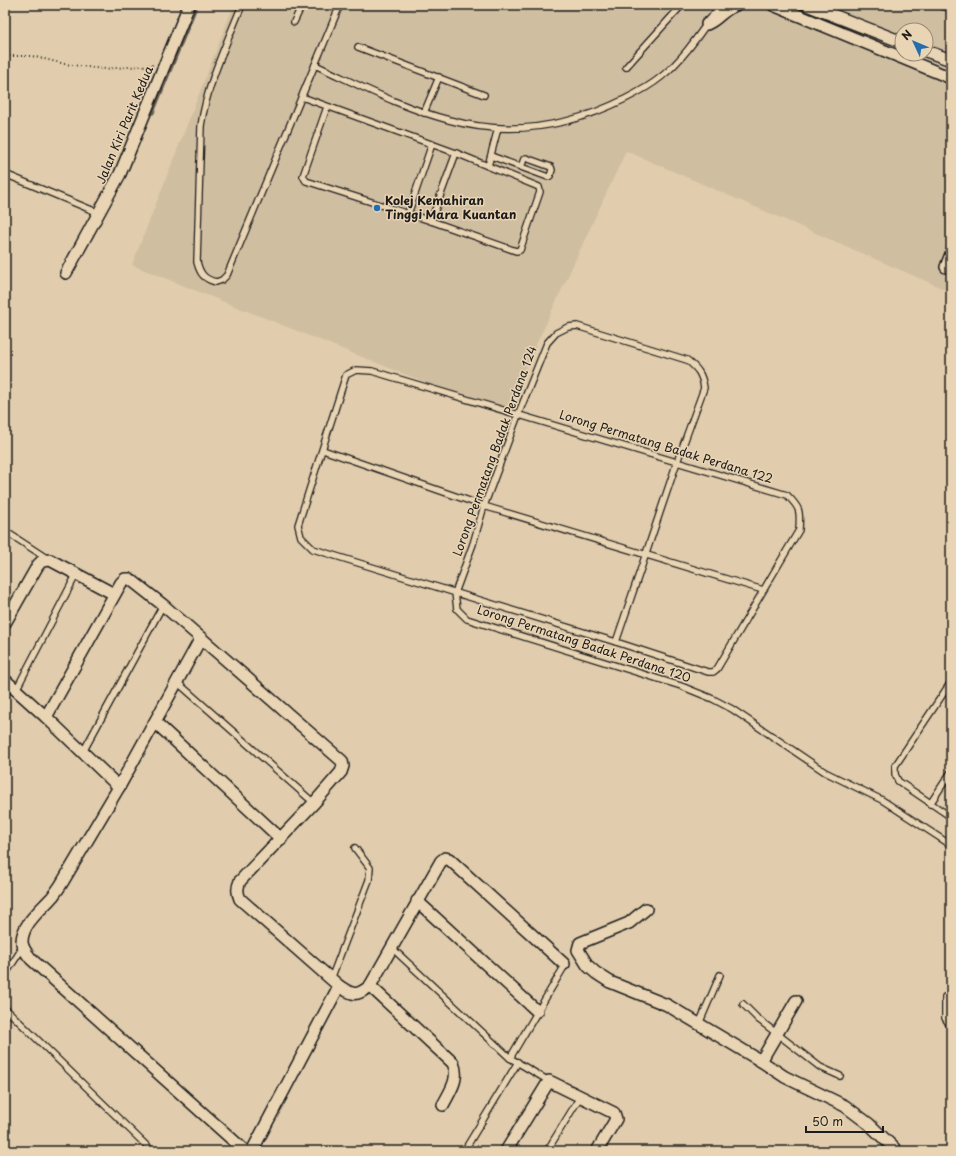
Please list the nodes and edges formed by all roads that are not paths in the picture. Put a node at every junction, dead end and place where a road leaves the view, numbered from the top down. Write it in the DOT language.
graph roads {
  1 [pos="189,5"];
  2 [pos="242,5"];
  3 [pos="302,5"];
  4 [pos="340,5"];
  5 [pos="682,5"];
  6 [pos="720,5"];
  7 [pos="736,5"];
  8 [pos="765,5"];
  9 [pos="774,5"];
  10 [pos="807,5"];
  11 [pos="294,22"];
  12 [pos="707,24"];
  13 [pos="894,39"];
  14 [pos="358,47"];
  15 [pos="934,54"];
  16 [pos="939,56"];
  17 [pos="951,60"];
  18 [pos="315,65"];
  19 [pos="626,67"];
  20 [pos="933,70"];
  21 [pos="439,77"];
  22 [pos="951,78"];
  23 [pos="484,95"];
  24 [pos="302,97"];
  25 [pos="328,107"];
  26 [pos="424,113"];
  27 [pos="498,128"];
  28 [pos="432,144"];
  29 [pos="456,153"];
  30 [pos="491,156"];
  31 [pos="488,166"];
  32 [pos="521,167"];
  33 [pos="5,174"];
  34 [pos="100,213"];
  35 [pos="408,214"];
  36 [pos="431,221"];
  37 [pos="951,254"];
  38 [pos="946,267"];
  39 [pos="66,273"];
  40 [pos="518,415"];
  41 [pos="323,450"];
  42 [pos="677,462"];
  43 [pos="484,506"];
  44 [pos="5,531"];
  45 [pos="646,555"];
  46 [pos="50,560"];
  47 [pos="76,575"];
  48 [pos="763,590"];
  49 [pos="455,593"];
  50 [pos="114,594"];
  51 [pos="163,605"];
  52 [pos="5,623"];
  53 [pos="201,638"];
  54 [pos="616,642"];
  55 [pos="5,680"];
  56 [pos="177,682"];
  57 [pos="951,682"];
  58 [pos="16,690"];
  59 [pos="46,717"];
  60 [pos="155,722"];
  61 [pos="83,752"];
  62 [pos="951,772"];
  63 [pos="119,786"];
  64 [pos="314,803"];
  65 [pos="930,804"];
  66 [pos="951,817"];
  67 [pos="281,839"];
  68 [pos="951,845"];
  69 [pos="355,848"];
  70 [pos="417,901"];
  71 [pos="646,909"];
  72 [pos="23,947"];
  73 [pos="392,948"];
  74 [pos="564,964"];
  75 [pos="5,975"];
  76 [pos="720,975"];
  77 [pos="335,983"];
  78 [pos="370,986"];
  79 [pos="945,997"];
  80 [pos="796,1001"];
  81 [pos="743,1004"];
  82 [pos="5,1008"];
  83 [pos="536,1011"];
  84 [pos="699,1024"];
  85 [pos="951,1027"];
  86 [pos="777,1035"];
  87 [pos="766,1053"];
  88 [pos="510,1058"];
  89 [pos="518,1062"];
  90 [pos="840,1076"];
  91 [pos="549,1081"];
  92 [pos="580,1097"];
  93 [pos="443,1105"];
  94 [pos="152,1151"];
  95 [pos="245,1151"];
  96 [pos="252,1151"];
  97 [pos="464,1151"];
  98 [pos="506,1151"];
  99 [pos="547,1151"];
  100 [pos="596,1151"];
  101 [pos="897,1151"];
  1 -- 34 [label="street, Jalan Kiri Parit Kedua"];
  2 -- 24 [label="lane"];
  3 -- 11 [label="lane"];
  4 -- 18 [label="lane"];
  5 -- 19 [label="lane"];
  6 -- 12 [label="lane"];
  7 -- 12 [label="street"];
  8 -- 9 [label="street"];
  9 -- 20 [label="street"];
  10 -- 13 [label="street"];
  12 -- 27 [label="lane"];
  14 -- 21 [label="lane"];
  15 -- 16 [label="street"];
  16 -- 17 [label="street"];
  16 -- 20 [label="street"];
  18 -- 24 [label="lane"];
  18 -- 26 [label="lane"];
  20 -- 22 [label="street"];
  21 -- 23 [label="lane"];
  21 -- 26 [label="lane"];
  24 -- 25 [label="lane"];
  25 -- 28 [label="lane"];
  25 -- 35 [label="lane"];
  26 -- 27 [label="lane"];
  27 -- 30 [label="lane"];
  28 -- 29 [label="lane"];
  28 -- 35 [label="lane"];
  29 -- 31 [label="lane"];
  29 -- 36 [label="lane"];
  30 -- 31 [label="lane"];
  30 -- 32 [label="lane"];
  31 -- 36 [label="lane"];
  32 -- 32 [label="lane"];
  33 -- 34 [label="lane"];
  34 -- 39 [label="street, Jalan Kiri Parit Kedua"];
  35 -- 36 [label="lane"];
  37 -- 38 [label="street"];
  40 -- 41 [label="lane, Lorong Permatang Badak Perdana 122"];
  40 -- 42 [label="lane, Lorong Permatang Badak Perdana 122"];
  40 -- 42 [label="lane, Lorong Permatang Badak Perdana 124"];
  40 -- 43 [label="lane, Lorong Permatang Badak Perdana 124"];
  41 -- 43 [label="lane"];
  41 -- 49 [label="lane, Lorong Permatang Badak Perdana 122"];
  42 -- 45 [label="lane"];
  42 -- 48 [label="lane, Lorong Permatang Badak Perdana 122"];
  43 -- 45 [label="lane"];
  43 -- 49 [label="lane, Lorong Permatang Badak Perdana 124"];
  44 -- 46 [label="lane"];
  45 -- 48 [label="lane"];
  45 -- 54 [label="lane"];
  46 -- 47 [label="street"];
  46 -- 52 [label="street"];
  47 -- 50 [label="street"];
  47 -- 58 [label="lane"];
  48 -- 54 [label="lane, Lorong Permatang Badak Perdana 122"];
  49 -- 54 [label="lane, Lorong Permatang Badak Perdana 122"];
  49 -- 68 [label="lane, Lorong Permatang Badak Perdana 120"];
  50 -- 51 [label="street"];
  50 -- 59 [label="street"];
  51 -- 53 [label="street"];
  51 -- 61 [label="lane"];
  53 -- 56 [label="street"];
  53 -- 64 [label="street"];
  55 -- 58 [label="street"];
  56 -- 60 [label="street"];
  56 -- 64 [label="lane"];
  57 -- 65 [label="lane"];
  58 -- 59 [label="street"];
  59 -- 61 [label="street"];
  60 -- 63 [label="street"];
  60 -- 67 [label="street"];
  61 -- 63 [label="street"];
  62 -- 65 [label="lane"];
  63 -- 72 [label="street"];
  64 -- 67 [label="street"];
  65 -- 66 [label="lane"];
  67 -- 77 [label="street"];
  69 -- 77 [label="lane"];
  70 -- 73 [label="street"];
  70 -- 74 [label="street"];
  70 -- 83 [label="street"];
  71 -- 84 [label="street"];
  72 -- 75 [label="lane"];
  72 -- 95 [label="street"];
  73 -- 78 [label="street"];
  73 -- 88 [label="lane"];
  74 -- 83 [label="lane"];
  76 -- 84 [label="lane"];
  77 -- 78 [label="street"];
  77 -- 96 [label="street"];
  78 -- 93 [label="street"];
  79 -- 85 [label="lane"];
  80 -- 86 [label="street"];
  81 -- 86 [label="lane"];
  82 -- 94 [label="lane"];
  83 -- 88 [label="lane"];
  84 -- 87 [label="street"];
  86 -- 87 [label="street"];
  86 -- 90 [label="lane"];
  87 -- 101 [label="street"];
  88 -- 89 [label="lane"];
  89 -- 91 [label="lane"];
  89 -- 97 [label="lane"];
  91 -- 92 [label="street"];
  91 -- 98 [label="street"];
  92 -- 99 [label="lane"];
  92 -- 100 [label="street"];
}
